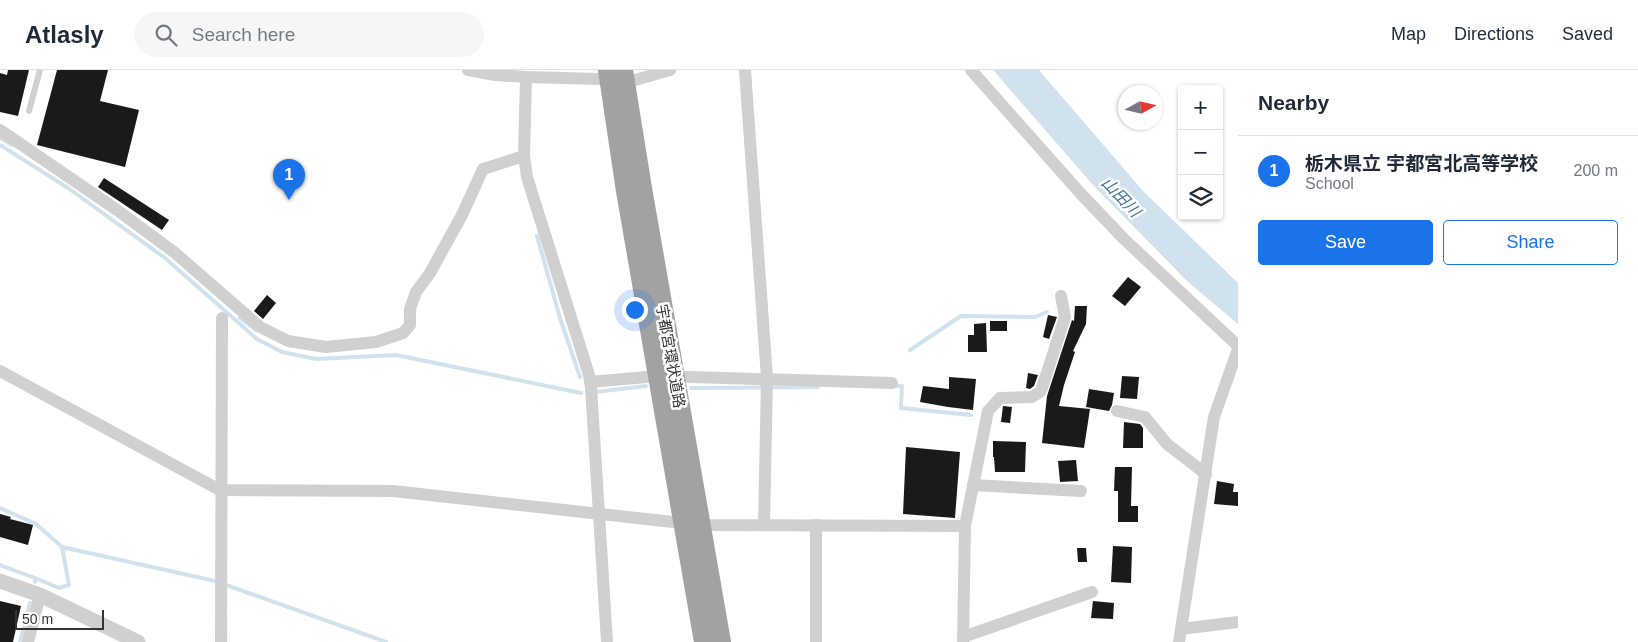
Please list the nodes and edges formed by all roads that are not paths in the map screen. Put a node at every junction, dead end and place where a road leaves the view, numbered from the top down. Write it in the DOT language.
graph roads {
  1 [pos="40,70"];
  2 [pos="468,70"];
  3 [pos="670,70"];
  4 [pos="745,70"];
  5 [pos="971,70"];
  6 [pos="616,74"];
  7 [pos="526,76"];
  8 [pos="30,111"];
  9 [pos="0,130"];
  10 [pos="524,156"];
  11 [pos="1061,296"];
  12 [pos="222,318"];
  13 [pos="1238,348"];
  14 [pos="0,371"];
  15 [pos="666,376"];
  16 [pos="767,378"];
  17 [pos="590,382"];
  18 [pos="892,383"];
  19 [pos="1117,411"];
  20 [pos="1206,474"];
  21 [pos="973,485"];
  22 [pos="222,490"];
  23 [pos="1081,491"];
  24 [pos="600,515"];
  25 [pos="692,524"];
  26 [pos="764,525"];
  27 [pos="816,525"];
  28 [pos="965,526"];
  29 [pos="0,581"];
  30 [pos="1092,592"];
  31 [pos="40,595"];
  32 [pos="1238,622"];
  33 [pos="1180,636"];
  34 [pos="963,639"];
  35 [pos="28,642"];
  36 [pos="138,642"];
  37 [pos="221,642"];
  38 [pos="607,642"];
  39 [pos="704,642"];
  40 [pos="721,642"];
  41 [pos="816,642"];
  1 -- 8 [label="lane"];
  2 -- 7 [label="street"];
  3 -- 6 [label="street"];
  4 -- 16 [label="street"];
  5 -- 13 [label="street"];
  6 -- 7 [label="street"];
  6 -- 15 [label="highway, 宇都宮環状道路"];
  7 -- 10 [label="street"];
  9 -- 10 [label="street"];
  10 -- 17 [label="street"];
  11 -- 21 [label="street"];
  12 -- 22 [label="street"];
  13 -- 20 [label="street"];
  14 -- 22 [label="street"];
  15 -- 16 [label="street"];
  15 -- 17 [label="street"];
  15 -- 25 [label="highway, 宇都宮環状道路"];
  16 -- 18 [label="street"];
  16 -- 26 [label="street"];
  17 -- 24 [label="street"];
  19 -- 20 [label="street"];
  20 -- 33 [label="street"];
  21 -- 23 [label="street"];
  21 -- 28 [label="street"];
  22 -- 24 [label="street"];
  22 -- 37 [label="street"];
  24 -- 25 [label="street"];
  24 -- 38 [label="street"];
  25 -- 26 [label="street"];
  25 -- 39 [label="highway, 宇都宮環状道路"];
  25 -- 40 [label="highway, 宇都宮環状道路"];
  26 -- 27 [label="street"];
  27 -- 28 [label="street"];
  27 -- 41 [label="street"];
  28 -- 34 [label="street"];
  29 -- 31 [label="street"];
  30 -- 34 [label="street"];
  31 -- 35 [label="street"];
  31 -- 36 [label="street"];
  32 -- 33 [label="street"];
}
